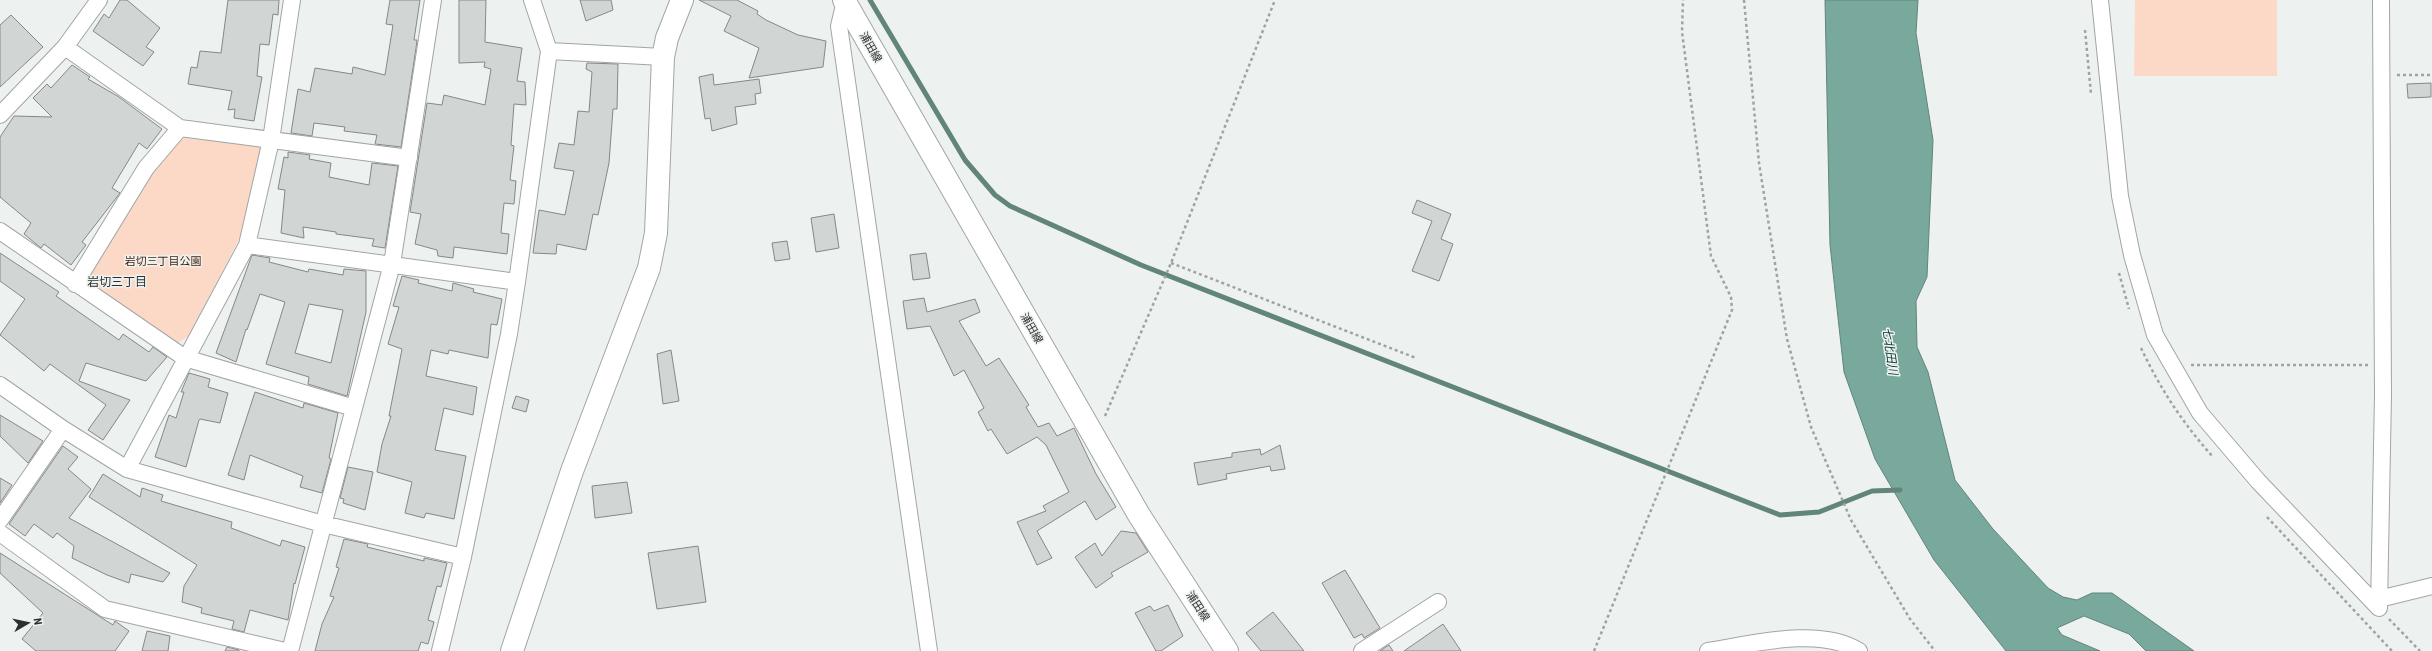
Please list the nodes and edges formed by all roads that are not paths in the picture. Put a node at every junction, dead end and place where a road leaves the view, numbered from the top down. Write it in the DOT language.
graph roads {
  1 [pos="99,0"];
  2 [pos="292,0"];
  3 [pos="433,0"];
  4 [pos="532,0"];
  5 [pos="682,0"];
  6 [pos="845,0"];
  7 [pos="2100,0"];
  8 [pos="2381,0"];
  9 [pos="65,47"];
  10 [pos="549,51"];
  11 [pos="663,57"];
  12 [pos="0,115"];
  13 [pos="180,128"];
  14 [pos="271,140"];
  15 [pos="409,158"];
  16 [pos="0,231"];
  17 [pos="247,244"];
  18 [pos="392,264"];
  19 [pos="517,282"];
  20 [pos="75,284"];
  21 [pos="185,358"];
  22 [pos="0,385"];
  23 [pos="354,408"];
  24 [pos="63,429"];
  25 [pos="127,469"];
  26 [pos="0,520"];
  27 [pos="324,524"];
  28 [pos="0,533"];
  29 [pos="463,557"];
  30 [pos="2432,586"];
  31 [pos="1438,602"];
  32 [pos="2379,604"];
  33 [pos="517,645"];
  34 [pos="1795,645"];
  35 [pos="1222,650"];
  36 [pos="285,651"];
  37 [pos="290,651"];
  38 [pos="440,651"];
  39 [pos="929,651"];
  40 [pos="1362,651"];
  41 [pos="1708,651"];
  42 [pos="1859,651"];
  1 -- 9 [label="street"];
  2 -- 14 [label="street"];
  3 -- 15 [label="street"];
  4 -- 10 [label="street"];
  5 -- 11 [label="street"];
  6 -- 35 [label="street, 浦田線"];
  6 -- 39 [label="street"];
  7 -- 32 [label="street"];
  8 -- 32 [label="street"];
  9 -- 12 [label="street"];
  9 -- 13 [label="street"];
  10 -- 11 [label="street"];
  10 -- 19 [label="street"];
  11 -- 33 [label="street"];
  13 -- 14 [label="street"];
  13 -- 20 [label="street"];
  14 -- 15 [label="street"];
  14 -- 17 [label="street"];
  15 -- 18 [label="street"];
  16 -- 20 [label="street"];
  17 -- 18 [label="street"];
  17 -- 21 [label="street"];
  18 -- 19 [label="street"];
  18 -- 23 [label="street"];
  19 -- 29 [label="street"];
  20 -- 21 [label="street"];
  21 -- 23 [label="street"];
  21 -- 25 [label="street"];
  22 -- 24 [label="street"];
  23 -- 27 [label="street"];
  24 -- 25 [label="street"];
  24 -- 26 [label="street"];
  25 -- 27 [label="street"];
  27 -- 29 [label="street"];
  27 -- 37 [label="street"];
  28 -- 36 [label="street"];
  29 -- 38 [label="street"];
  30 -- 32 [label="street"];
  31 -- 40 [label="street"];
  34 -- 41 [label="street"];
  34 -- 42 [label="street"];
}
